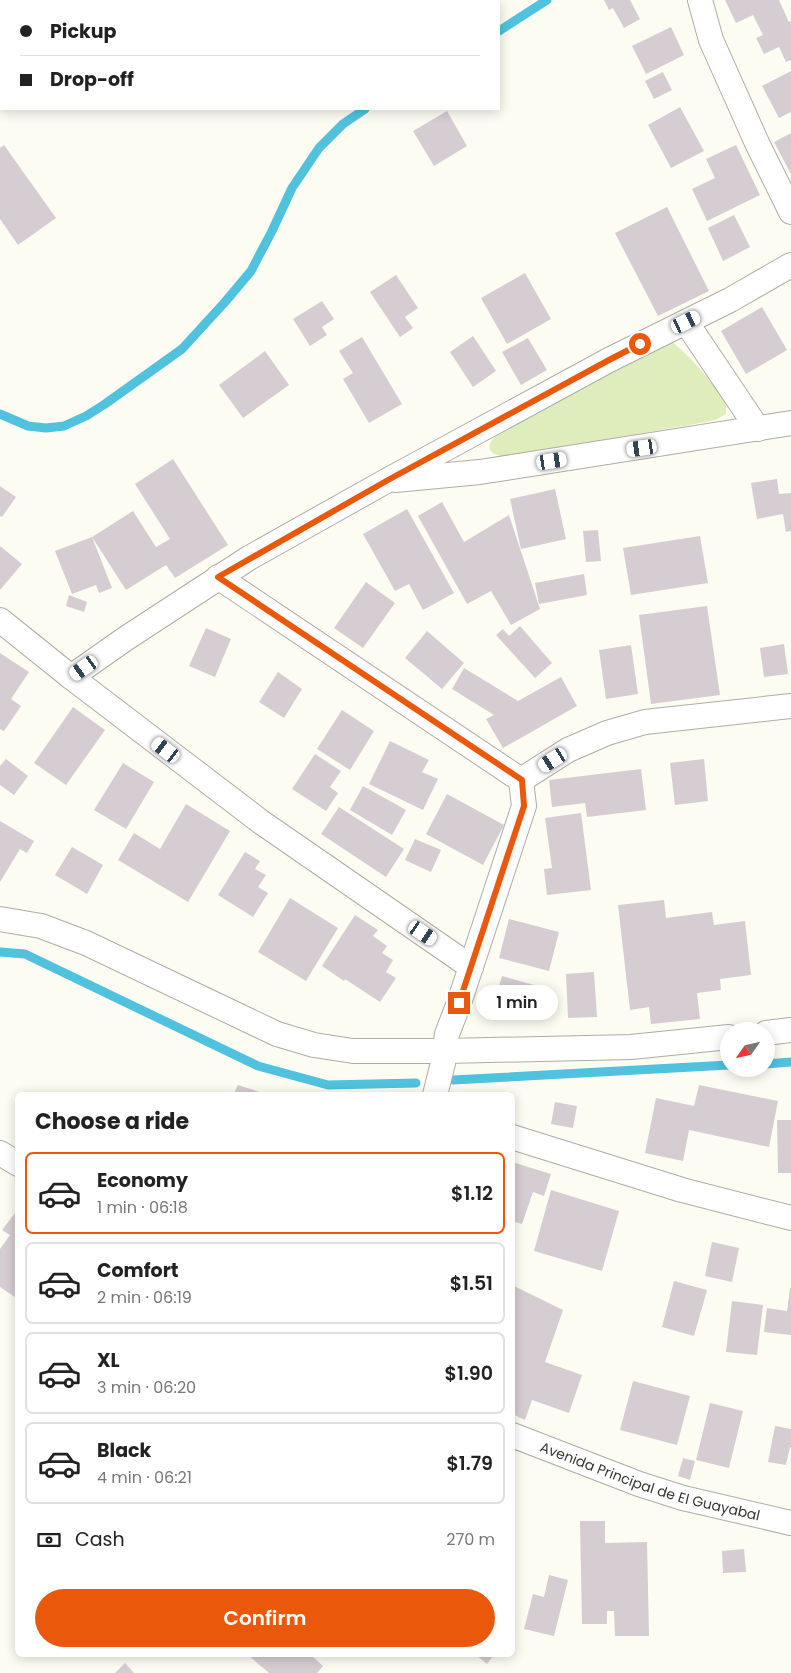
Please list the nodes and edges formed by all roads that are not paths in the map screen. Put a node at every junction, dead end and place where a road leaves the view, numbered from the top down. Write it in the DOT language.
graph roads {
  1 [pos="700,0"];
  2 [pos="791,212"];
  3 [pos="791,265"];
  4 [pos="686,322"];
  5 [pos="791,423"];
  6 [pos="758,429"];
  7 [pos="388,480"];
  8 [pos="218,577"];
  9 [pos="0,620"];
  10 [pos="70,677"];
  11 [pos="791,706"];
  12 [pos="522,780"];
  13 [pos="0,919"];
  14 [pos="471,967"];
  15 [pos="791,1030"];
  16 [pos="775,1032"];
  17 [pos="720,1038"];
  18 [pos="445,1051"];
  19 [pos="435,1092"];
  20 [pos="515,1137"];
  21 [pos="0,1153"];
  22 [pos="15,1162"];
  23 [pos="791,1218"];
  24 [pos="515,1436"];
  25 [pos="791,1523"];
  1 -- 2 [label="street"];
  3 -- 4 [label="street"];
  4 -- 6 [label="street"];
  4 -- 7 [label="street"];
  5 -- 6 [label="street"];
  6 -- 7 [label="street"];
  7 -- 8 [label="street"];
  8 -- 10 [label="street"];
  8 -- 12 [label="street"];
  9 -- 10 [label="street"];
  10 -- 14 [label="street"];
  11 -- 12 [label="street"];
  12 -- 14 [label="street"];
  13 -- 18 [label="street"];
  14 -- 18 [label="street"];
  15 -- 16 [label="street"];
  17 -- 18 [label="street"];
  18 -- 19 [label="street"];
  20 -- 23 [label="street"];
  21 -- 22 [label="street"];
  24 -- 25 [label="street, Avenida Principal de El Guayabal"];
}
